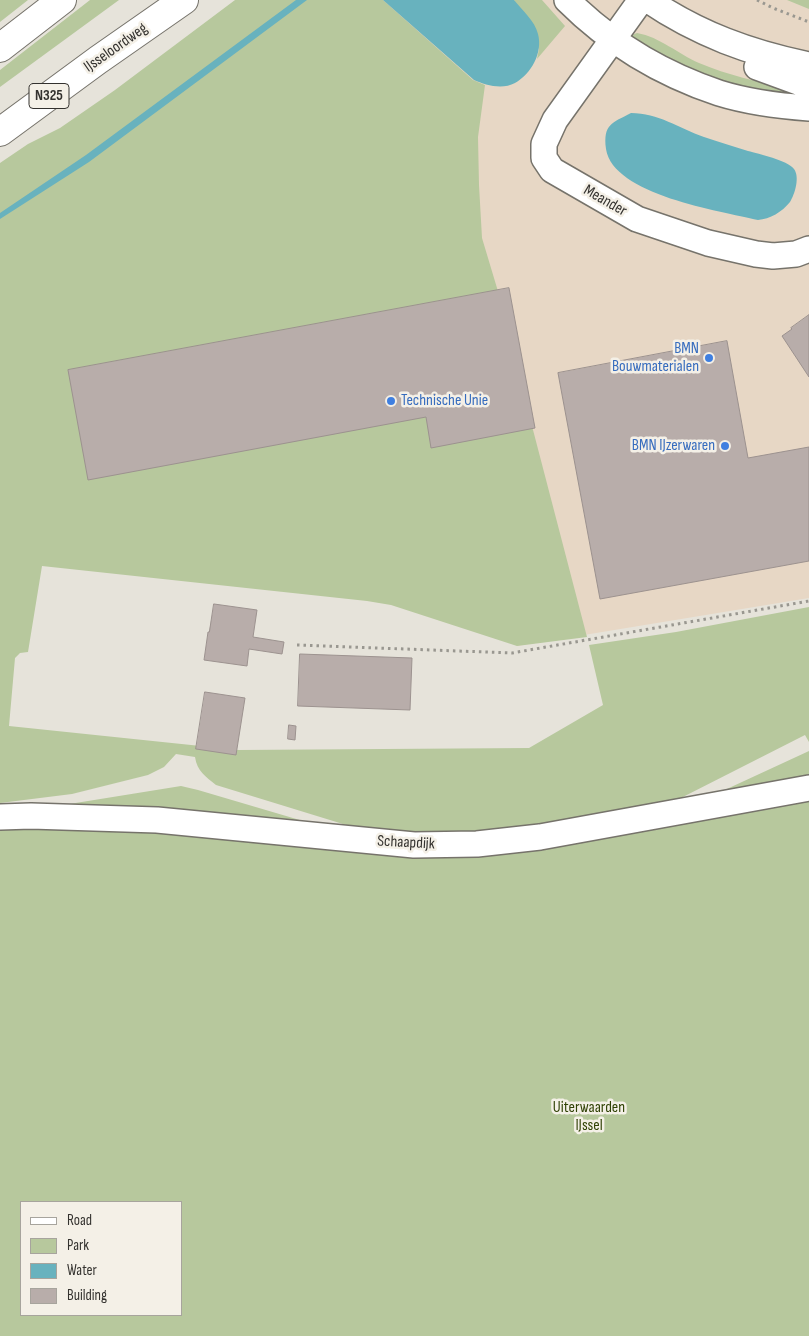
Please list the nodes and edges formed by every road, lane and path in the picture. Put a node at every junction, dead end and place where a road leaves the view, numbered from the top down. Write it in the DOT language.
graph roads {
  1 [pos="62,0"];
  2 [pos="184,0"];
  3 [pos="567,0"];
  4 [pos="640,0"];
  5 [pos="648,0"];
  6 [pos="757,0"];
  7 [pos="809,22"];
  8 [pos="715,38"];
  9 [pos="612,39"];
  10 [pos="0,48"];
  11 [pos="809,65"];
  12 [pos="809,86"];
  13 [pos="809,108"];
  14 [pos="0,132"];
  15 [pos="809,249"];
  16 [pos="809,601"];
  17 [pos="297,645"];
  18 [pos="809,788"];
  19 [pos="0,817"];
  1 -- 10 [label="highway"];
  2 -- 14 [label="highway, IJsseloordweg / N325"];
  3 -- 9 [label="street"];
  4 -- 9 [label="street, Meander"];
  5 -- 8 [label="street"];
  6 -- 7 [label="path"];
  8 -- 11 [label="street"];
  8 -- 12 [label="street"];
  9 -- 13 [label="street"];
  9 -- 15 [label="street, Meander"];
  16 -- 17 [label="path"];
  18 -- 19 [label="street, Schaapdijk"];
}
